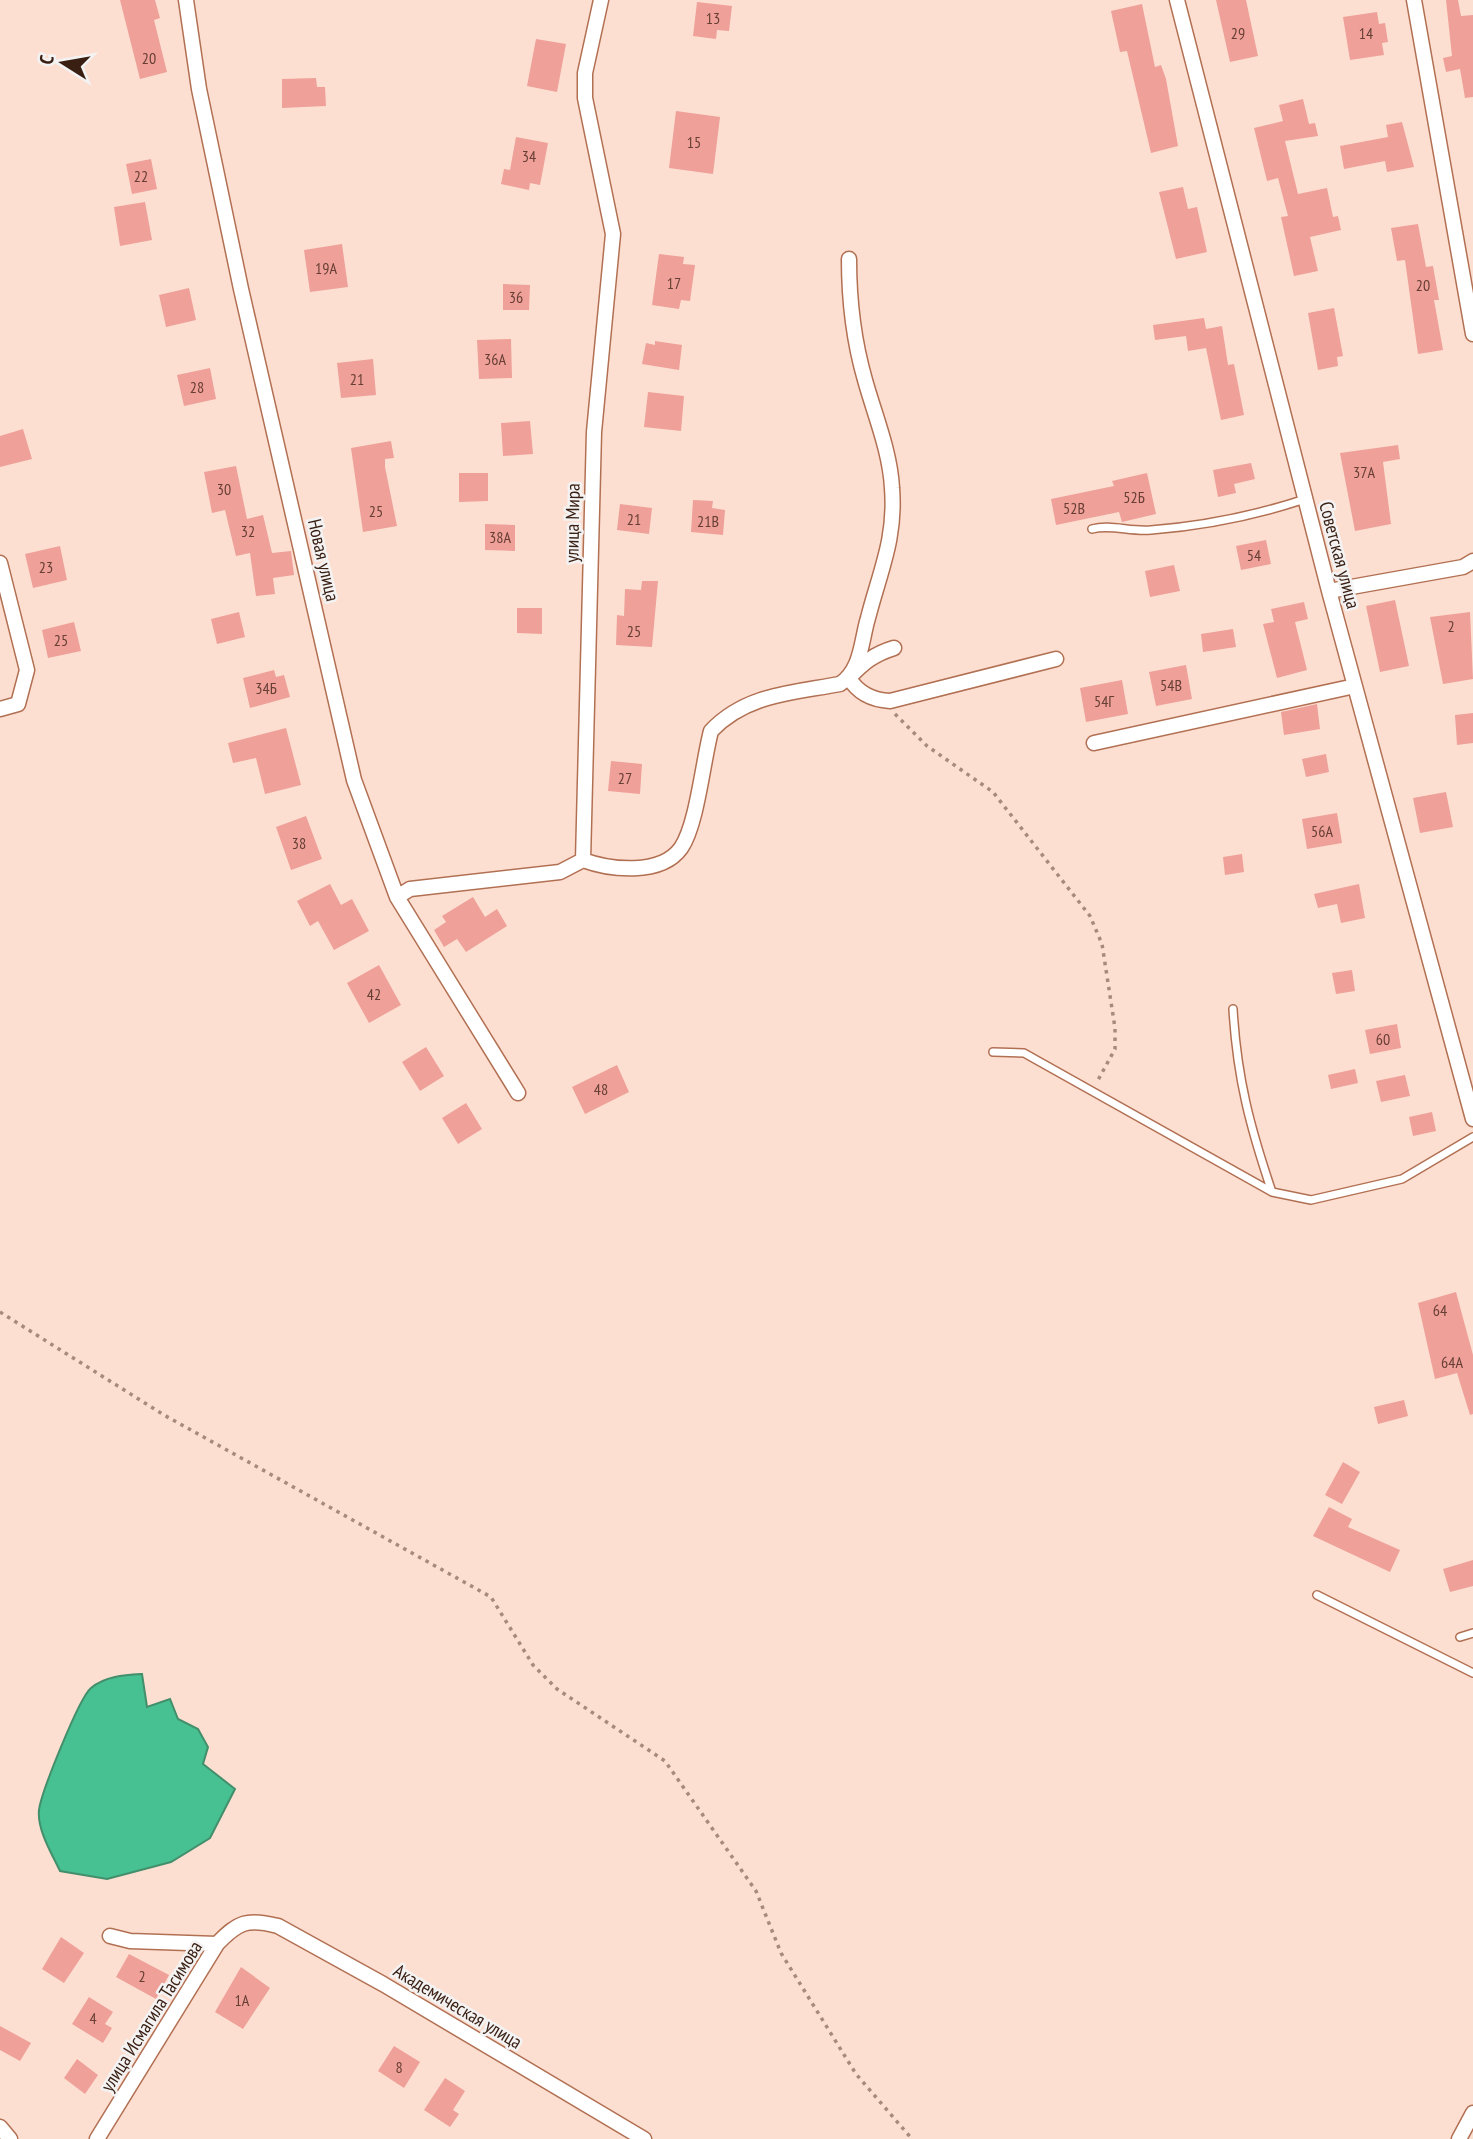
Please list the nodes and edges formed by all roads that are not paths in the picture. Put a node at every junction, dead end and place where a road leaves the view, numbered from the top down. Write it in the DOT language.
graph roads {
  1 [pos="187,0"];
  2 [pos="601,0"];
  3 [pos="1177,0"];
  4 [pos="1414,0"];
  5 [pos="849,259"];
  6 [pos="1473,334"];
  7 [pos="1305,499"];
  8 [pos="1092,529"];
  9 [pos="1473,561"];
  10 [pos="0,563"];
  11 [pos="1329,591"];
  12 [pos="894,648"];
  13 [pos="1056,659"];
  14 [pos="849,678"];
  15 [pos="1355,686"];
  16 [pos="0,709"];
  17 [pos="1094,743"];
  18 [pos="583,860"];
  19 [pos="397,897"];
  20 [pos="1233,1009"];
  21 [pos="993,1052"];
  22 [pos="518,1093"];
  23 [pos="1473,1119"];
  24 [pos="1473,1137"];
  25 [pos="1272,1192"];
  26 [pos="1317,1595"];
  27 [pos="1473,1633"];
  28 [pos="1460,1637"];
  29 [pos="1473,1672"];
  30 [pos="246,1922"];
  31 [pos="110,1936"];
  32 [pos="217,1944"];
  33 [pos="1473,2113"];
  34 [pos="0,2127"];
  35 [pos="10,2139"];
  36 [pos="97,2139"];
  37 [pos="644,2139"];
  38 [pos="1459,2139"];
  1 -- 19 [label="street, Новая улица"];
  2 -- 18 [label="street, улица Мира"];
  3 -- 7 [label="street, Советская улица"];
  4 -- 6 [label="street"];
  5 -- 14 [label="street"];
  7 -- 8 [label="lane"];
  7 -- 11 [label="street, Советская улица"];
  9 -- 11 [label="street"];
  10 -- 16 [label="street"];
  11 -- 15 [label="street, Советская улица"];
  12 -- 14 [label="street"];
  13 -- 14 [label="street"];
  14 -- 18 [label="street"];
  15 -- 17 [label="street"];
  15 -- 23 [label="street, Советская улица"];
  18 -- 19 [label="street"];
  19 -- 22 [label="street, Новая улица"];
  20 -- 25 [label="lane"];
  21 -- 25 [label="lane"];
  24 -- 25 [label="lane"];
  26 -- 29 [label="lane"];
  27 -- 28 [label="lane"];
  30 -- 32 [label="street, улица Исмагила Тасимова"];
  30 -- 37 [label="street, Академическая улица"];
  31 -- 32 [label="street"];
  32 -- 36 [label="street, улица Исмагила Тасимова"];
  33 -- 38 [label="street"];
  34 -- 35 [label="street"];
}
